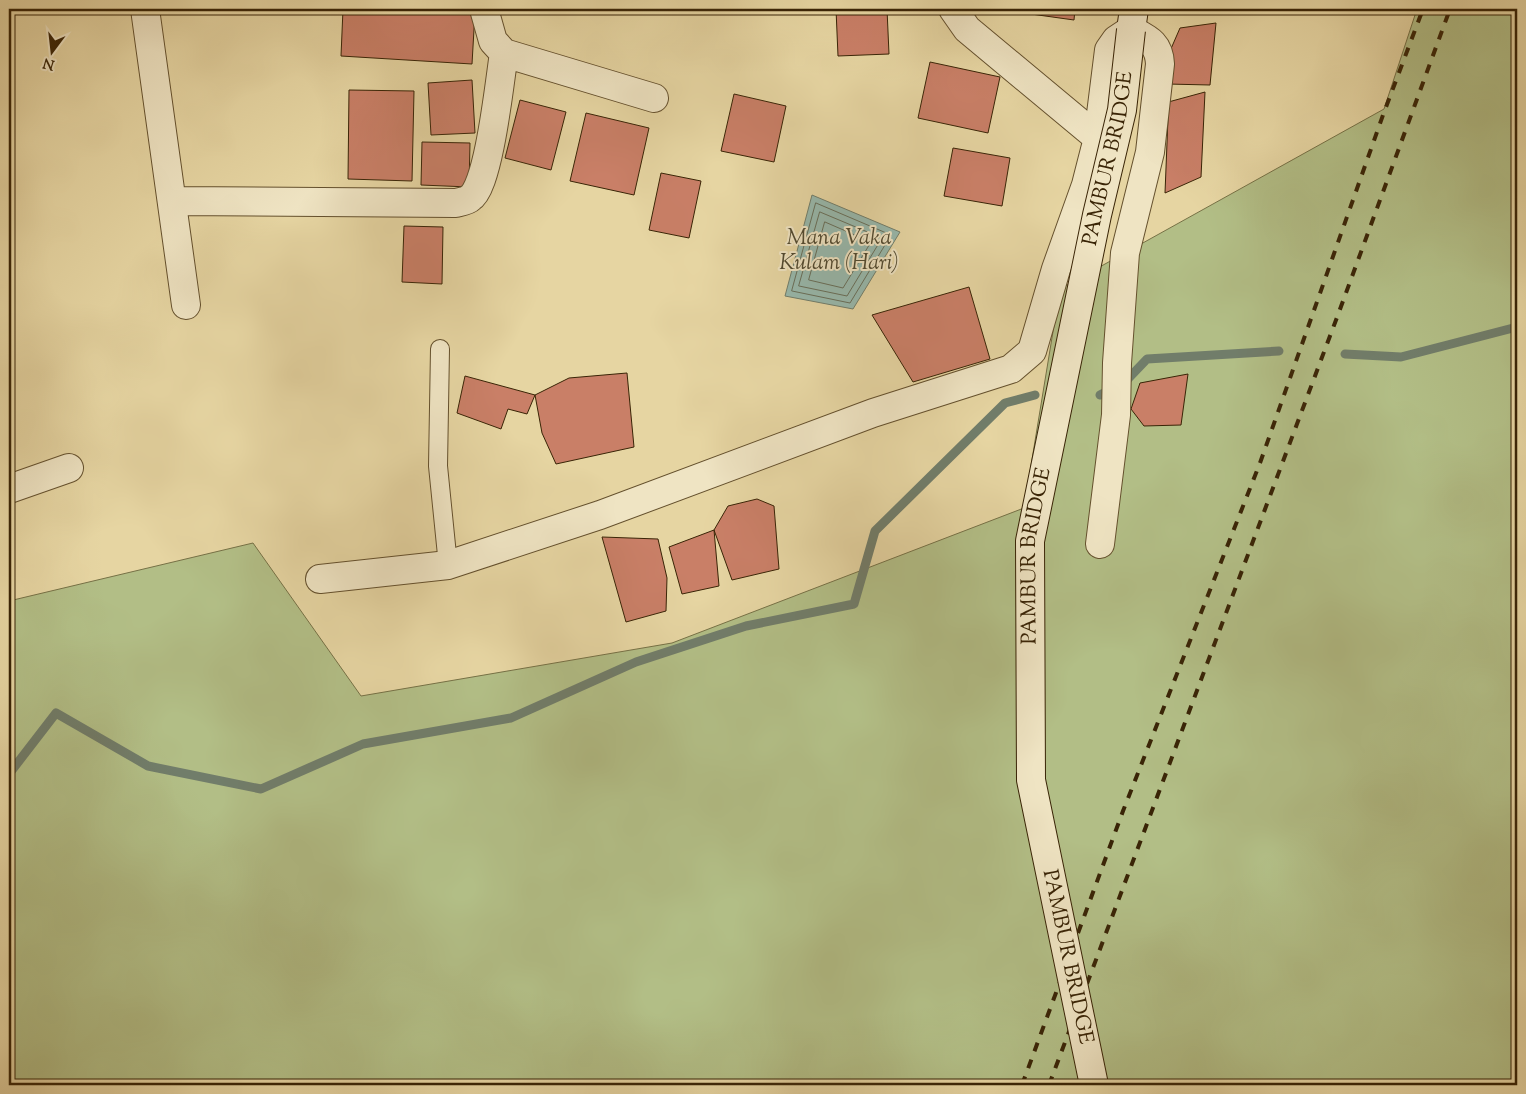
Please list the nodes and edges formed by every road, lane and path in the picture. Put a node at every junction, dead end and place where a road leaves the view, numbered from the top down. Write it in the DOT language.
graph roads {
  1 [pos="145,9"];
  2 [pos="484,9"];
  3 [pos="953,9"];
  4 [pos="1132,19"];
  5 [pos="504,52"];
  6 [pos="654,98"];
  7 [pos="1098,138"];
  8 [pos="172,201"];
  9 [pos="186,305"];
  10 [pos="440,349"];
  11 [pos="69,468"];
  12 [pos="9,490"];
  13 [pos="1100,544"];
  14 [pos="448,565"];
  15 [pos="320,579"];
  16 [pos="1094,1085"];
  1 -- 8 [label="street"];
  2 -- 5 [label="street"];
  3 -- 7 [label="street"];
  4 -- 7 [label="street"];
  4 -- 13 [label="street"];
  4 -- 16 [label="street, PAMBUR BRIDGE, bridge"];
  5 -- 6 [label="street"];
  5 -- 8 [label="street"];
  7 -- 14 [label="street"];
  8 -- 9 [label="street"];
  10 -- 14 [label="lane"];
  11 -- 12 [label="street"];
  14 -- 15 [label="street"];
}
